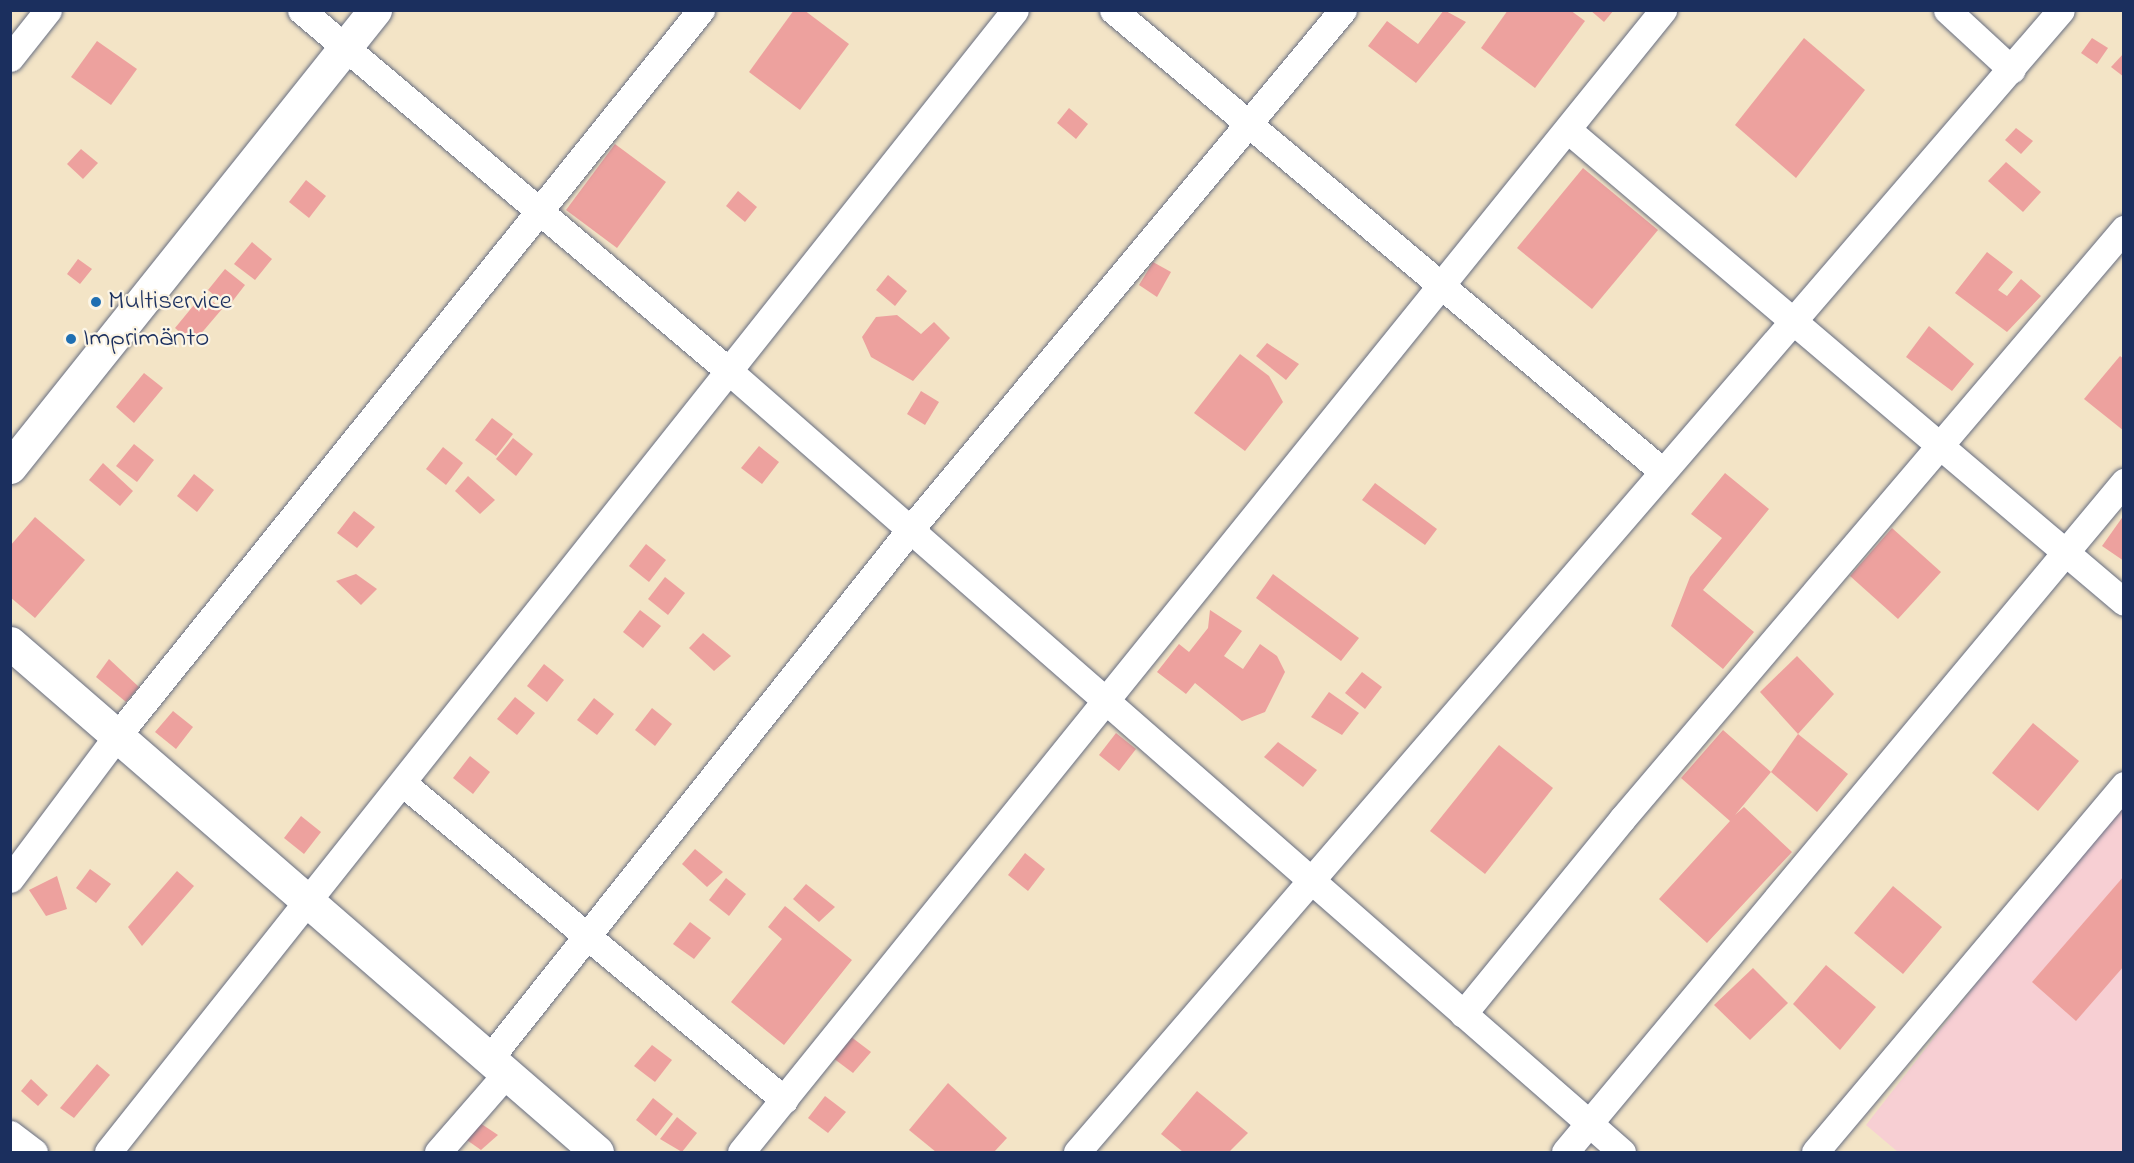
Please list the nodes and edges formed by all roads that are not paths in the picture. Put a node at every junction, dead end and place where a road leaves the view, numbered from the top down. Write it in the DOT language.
graph roads {
  1 [pos="48,10"];
  2 [pos="301,10"];
  3 [pos="375,10"];
  4 [pos="701,10"];
  5 [pos="1015,10"];
  6 [pos="1113,10"];
  7 [pos="1343,10"];
  8 [pos="1663,10"];
  9 [pos="1947,10"];
  10 [pos="2061,10"];
  11 [pos="346,47"];
  12 [pos="10,58"];
  13 [pos="2012,70"];
  14 [pos="1251,124"];
  15 [pos="1568,130"];
  16 [pos="538,212"];
  17 [pos="2124,229"];
  18 [pos="1445,284"];
  19 [pos="1790,318"];
  20 [pos="730,372"];
  21 [pos="1940,450"];
  22 [pos="10,467"];
  23 [pos="1661,470"];
  24 [pos="2124,482"];
  25 [pos="909,531"];
  26 [pos="2066,553"];
  27 [pos="2124,602"];
  28 [pos="10,643"];
  29 [pos="1102,703"];
  30 [pos="117,736"];
  31 [pos="405,785"];
  32 [pos="2124,785"];
  33 [pos="10,879"];
  34 [pos="1310,882"];
  35 [pos="311,904"];
  36 [pos="587,936"];
  37 [pos="1463,1014"];
  38 [pos="498,1066"];
  39 [pos="784,1100"];
  40 [pos="1590,1123"];
  41 [pos="10,1134"];
  42 [pos="33,1152"];
  43 [pos="108,1152"];
  44 [pos="438,1152"];
  45 [pos="597,1152"];
  46 [pos="741,1152"];
  47 [pos="1077,1152"];
  48 [pos="1565,1152"];
  49 [pos="1622,1152"];
  50 [pos="1815,1152"];
  1 -- 12 [label="street"];
  2 -- 11 [label="street"];
  3 -- 11 [label="street"];
  4 -- 16 [label="street"];
  5 -- 20 [label="street"];
  6 -- 14 [label="street"];
  7 -- 14 [label="street"];
  8 -- 15 [label="street"];
  9 -- 13 [label="street"];
  10 -- 13 [label="street"];
  11 -- 16 [label="street"];
  11 -- 22 [label="street"];
  13 -- 19 [label="street"];
  14 -- 18 [label="street"];
  14 -- 25 [label="street"];
  15 -- 18 [label="street"];
  15 -- 19 [label="street"];
  16 -- 20 [label="street"];
  16 -- 30 [label="street"];
  17 -- 21 [label="street"];
  18 -- 23 [label="street"];
  18 -- 29 [label="street"];
  19 -- 21 [label="street"];
  19 -- 23 [label="street"];
  20 -- 25 [label="street"];
  20 -- 31 [label="street"];
  21 -- 26 [label="street"];
  21 -- 37 [label="street"];
  23 -- 34 [label="street"];
  24 -- 26 [label="street"];
  25 -- 29 [label="street"];
  25 -- 36 [label="street"];
  26 -- 27 [label="street"];
  26 -- 40 [label="street"];
  28 -- 30 [label="street"];
  29 -- 34 [label="street"];
  29 -- 39 [label="street"];
  30 -- 33 [label="street"];
  30 -- 35 [label="street"];
  31 -- 35 [label="street"];
  31 -- 36 [label="street"];
  32 -- 50 [label="street"];
  34 -- 37 [label="street"];
  34 -- 47 [label="street"];
  35 -- 38 [label="street"];
  35 -- 43 [label="street"];
  36 -- 38 [label="street"];
  36 -- 39 [label="street"];
  37 -- 40 [label="street"];
  38 -- 44 [label="street"];
  38 -- 45 [label="street"];
  39 -- 46 [label="street"];
  40 -- 48 [label="street"];
  40 -- 49 [label="street"];
  41 -- 42 [label="street"];
}
